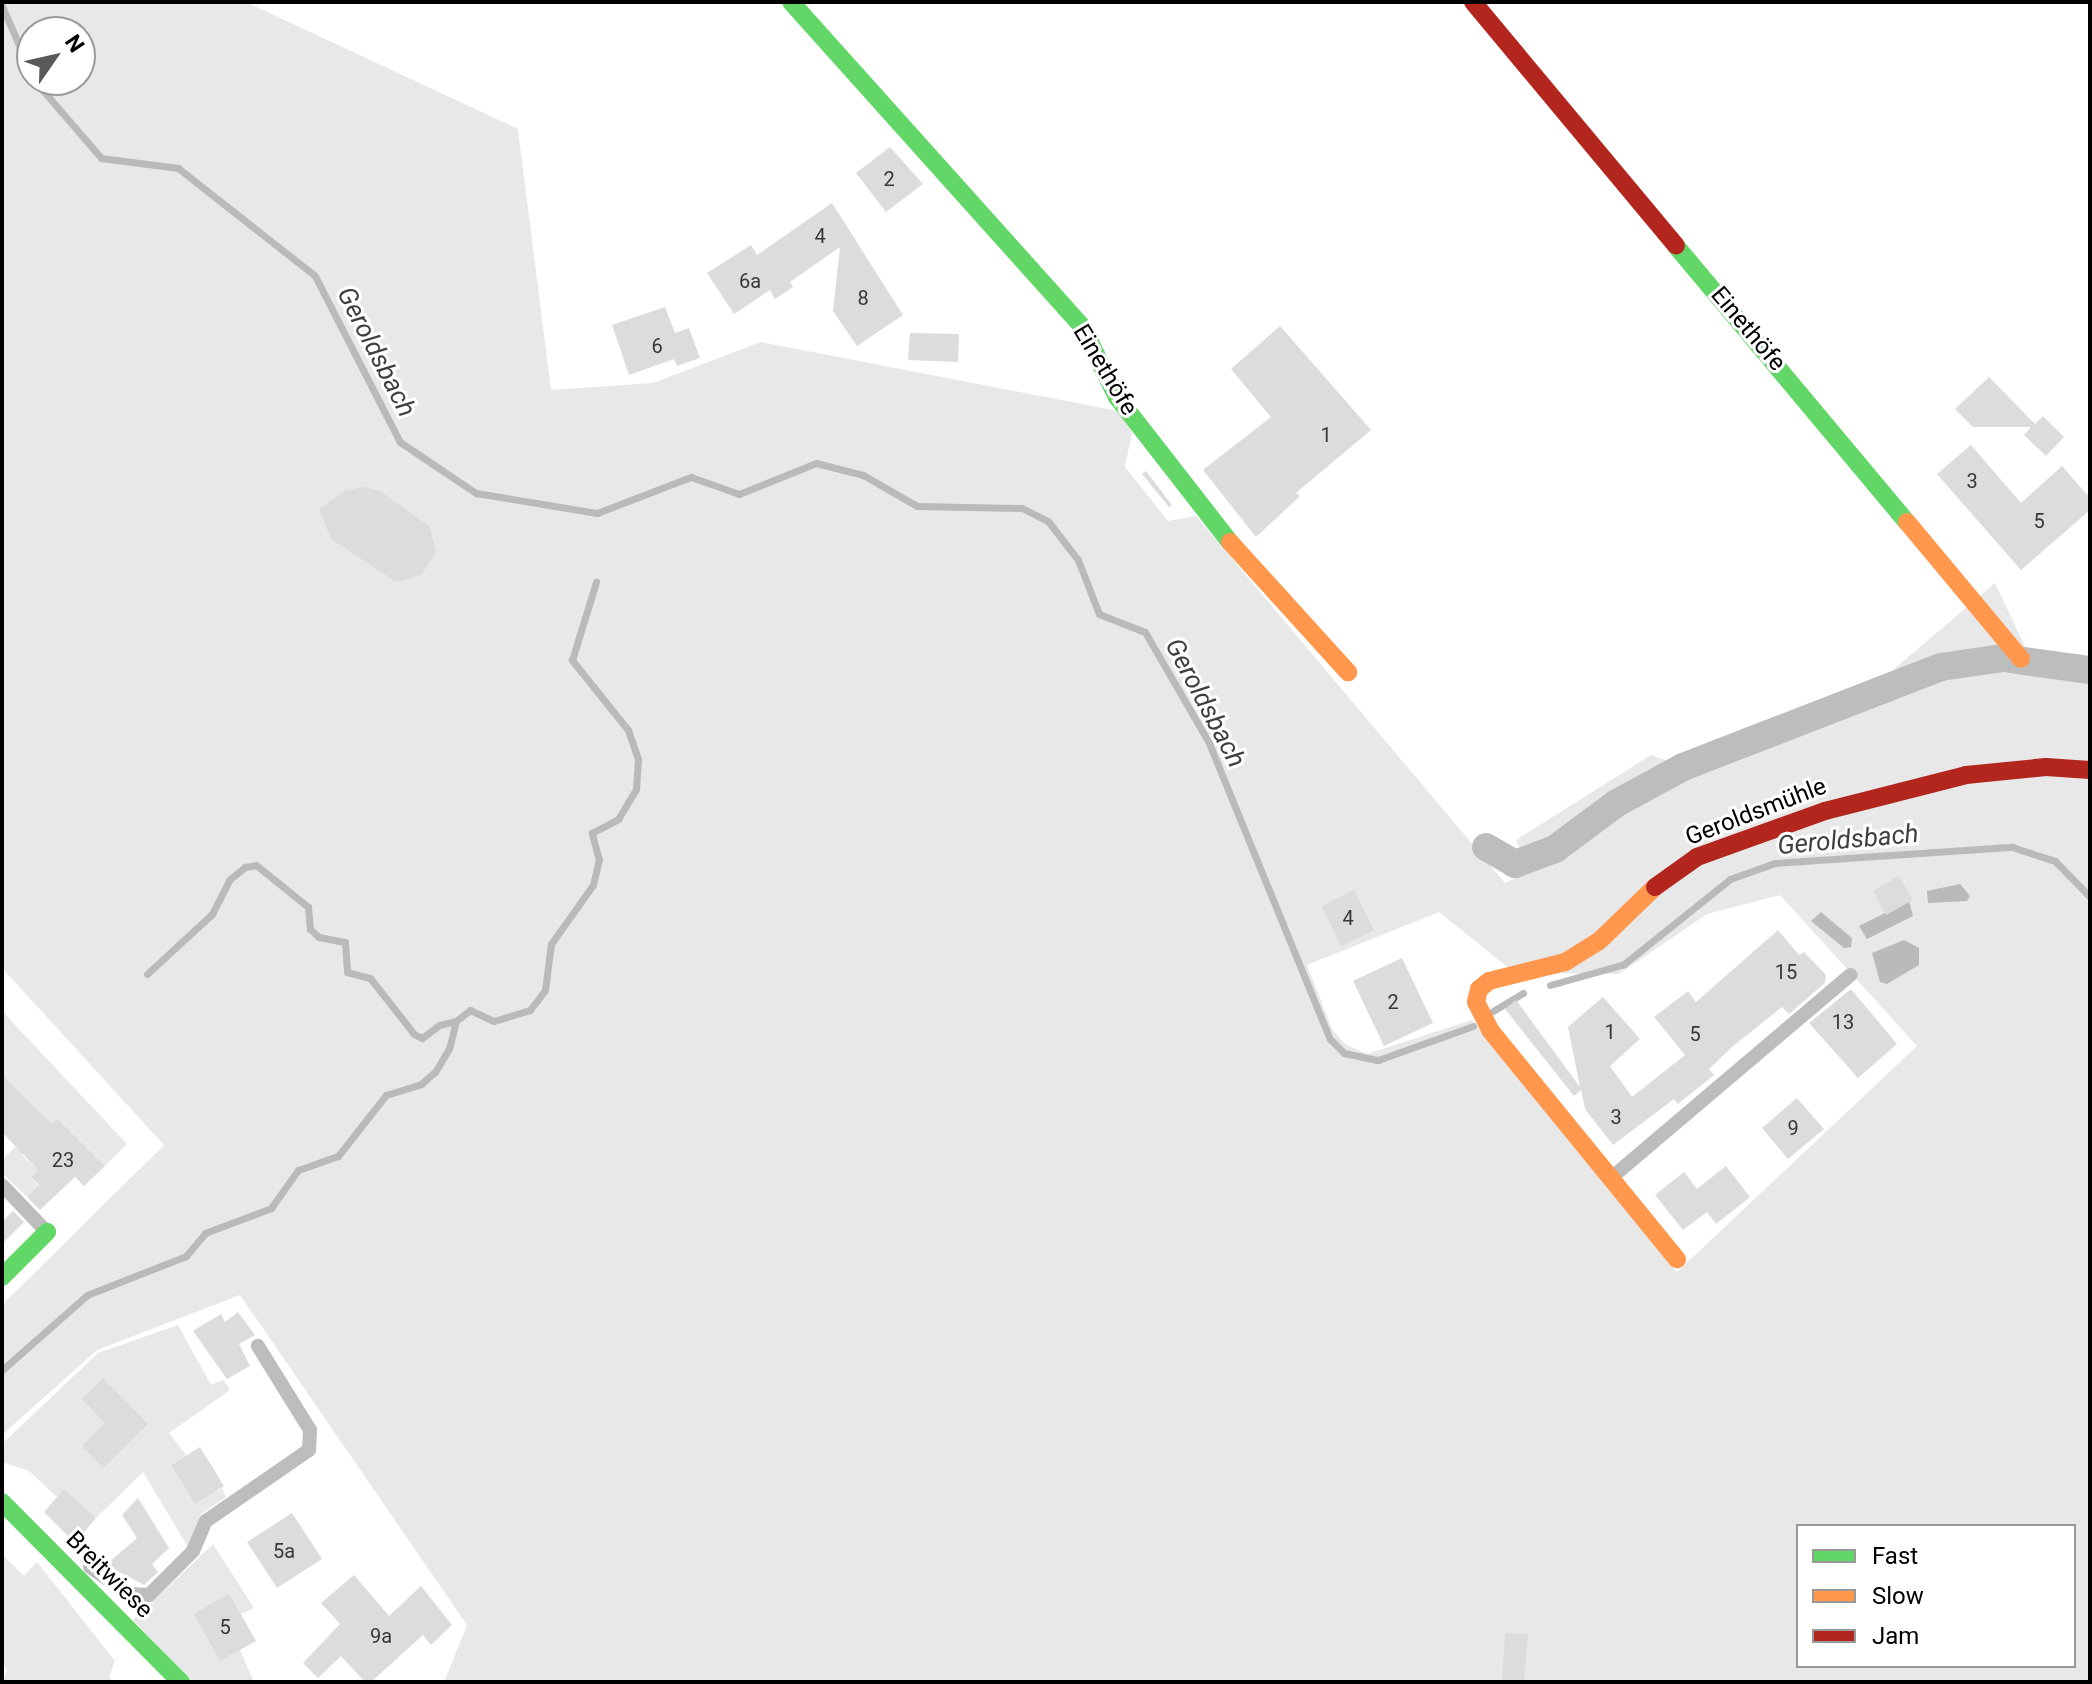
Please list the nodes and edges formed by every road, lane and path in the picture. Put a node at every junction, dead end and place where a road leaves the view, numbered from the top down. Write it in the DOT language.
graph roads {
  1 [pos="791,2"];
  2 [pos="1473,2"];
  3 [pos="2021,659"];
  4 [pos="2090,670"];
  5 [pos="1348,672"];
  6 [pos="2090,770"];
  7 [pos="1486,847"];
  8 [pos="1850,975"];
  9 [pos="1611,1178"];
  10 [pos="2,1185"];
  11 [pos="47,1232"];
  12 [pos="1677,1259"];
  13 [pos="2,1277"];
  14 [pos="258,1346"];
  15 [pos="2,1502"];
  16 [pos="71,1571"];
  17 [pos="181,1682"];
  1 -- 5 [label="street, Einethöfe"];
  2 -- 3 [label="street, Einethöfe"];
  3 -- 4 [label="street"];
  3 -- 7 [label="street"];
  6 -- 9 [label="street, Geroldsmühle"];
  8 -- 9 [label="lane"];
  9 -- 12 [label="street, Geroldsmühle"];
  10 -- 11 [label="lane"];
  11 -- 13 [label="street"];
  14 -- 16 [label="lane"];
  15 -- 16 [label="street, Breitwiese"];
  16 -- 17 [label="street, Breitwiese"];
}
